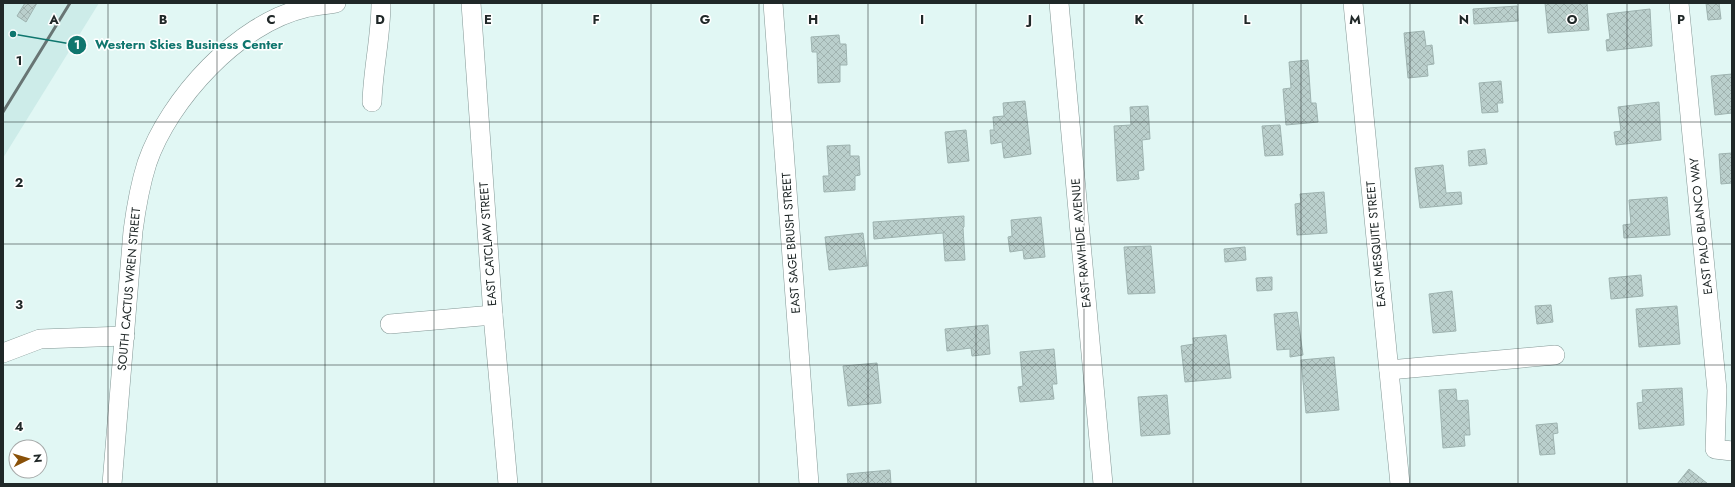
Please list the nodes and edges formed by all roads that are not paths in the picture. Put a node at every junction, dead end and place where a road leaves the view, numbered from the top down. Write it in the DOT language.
graph roads {
  1 [pos="336,3"];
  2 [pos="381,3"];
  3 [pos="471,3"];
  4 [pos="773,3"];
  5 [pos="1059,3"];
  6 [pos="1353,3"];
  7 [pos="1679,3"];
  8 [pos="372,102"];
  9 [pos="493,315"];
  10 [pos="390,324"];
  11 [pos="125,336"];
  12 [pos="3,352"];
  13 [pos="1555,355"];
  14 [pos="1389,370"];
  15 [pos="1724,450"];
  16 [pos="112,484"];
  17 [pos="508,484"];
  18 [pos="809,484"];
  19 [pos="1103,484"];
  20 [pos="1400,484"];
  1 -- 11 [label="street, SOUTH CACTUS WREN STREET"];
  2 -- 8 [label="street"];
  3 -- 9 [label="street, EAST CATCLAW STREET"];
  4 -- 18 [label="street, EAST SAGE BRUSH STREET"];
  5 -- 19 [label="street, EAST RAWHIDE AVENUE"];
  6 -- 14 [label="street, EAST MESQUITE STREET"];
  7 -- 15 [label="street, EAST PALO BLANCO WAY"];
  9 -- 10 [label="street"];
  9 -- 17 [label="street, EAST CATCLAW STREET"];
  11 -- 12 [label="street"];
  11 -- 16 [label="street, SOUTH CACTUS WREN STREET"];
  13 -- 14 [label="street"];
  14 -- 20 [label="street, EAST MESQUITE STREET"];
}
